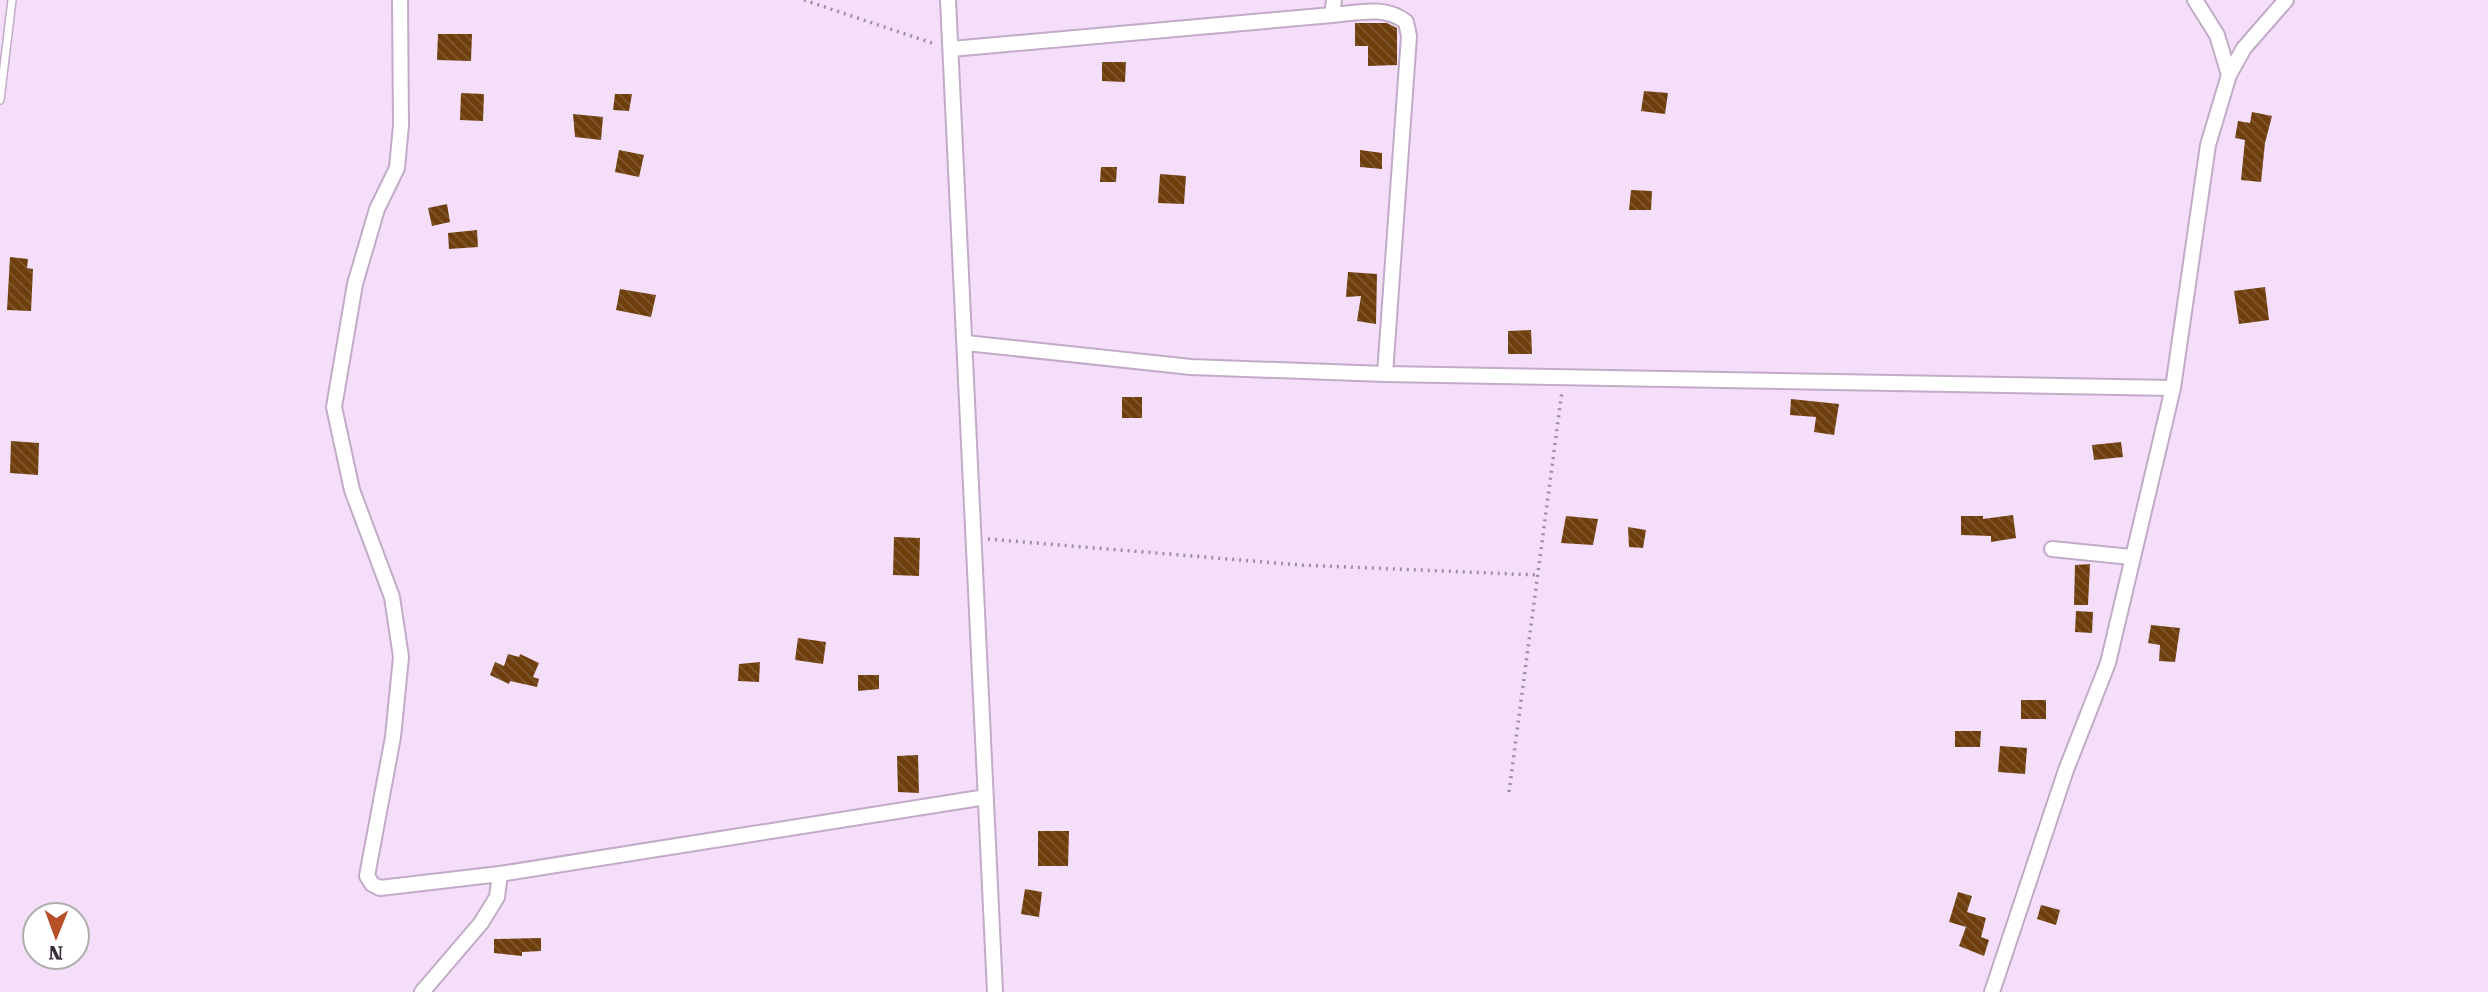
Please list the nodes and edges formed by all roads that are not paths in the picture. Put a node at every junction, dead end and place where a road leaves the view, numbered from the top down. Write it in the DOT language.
graph roads {
  1 [pos="12,0"];
  2 [pos="400,0"];
  3 [pos="948,0"];
  4 [pos="1334,0"];
  5 [pos="2195,0"];
  6 [pos="2286,0"];
  7 [pos="1332,15"];
  8 [pos="951,50"];
  9 [pos="2229,75"];
  10 [pos="0,100"];
  11 [pos="966,343"];
  12 [pos="1385,374"];
  13 [pos="2173,388"];
  14 [pos="2052,549"];
  15 [pos="2131,557"];
  16 [pos="986,797"];
  17 [pos="500,874"];
  18 [pos="422,992"];
  19 [pos="995,992"];
  20 [pos="1992,992"];
  1 -- 10 [label="lane"];
  2 -- 17 [label="street"];
  3 -- 8 [label="street"];
  4 -- 7 [label="street"];
  5 -- 9 [label="street"];
  6 -- 9 [label="street"];
  7 -- 8 [label="street"];
  7 -- 12 [label="street"];
  8 -- 11 [label="street"];
  9 -- 13 [label="street"];
  11 -- 12 [label="street"];
  11 -- 16 [label="street"];
  12 -- 13 [label="street"];
  13 -- 15 [label="street"];
  14 -- 15 [label="street"];
  15 -- 20 [label="street"];
  16 -- 17 [label="street"];
  16 -- 19 [label="street"];
  17 -- 18 [label="street"];
}
